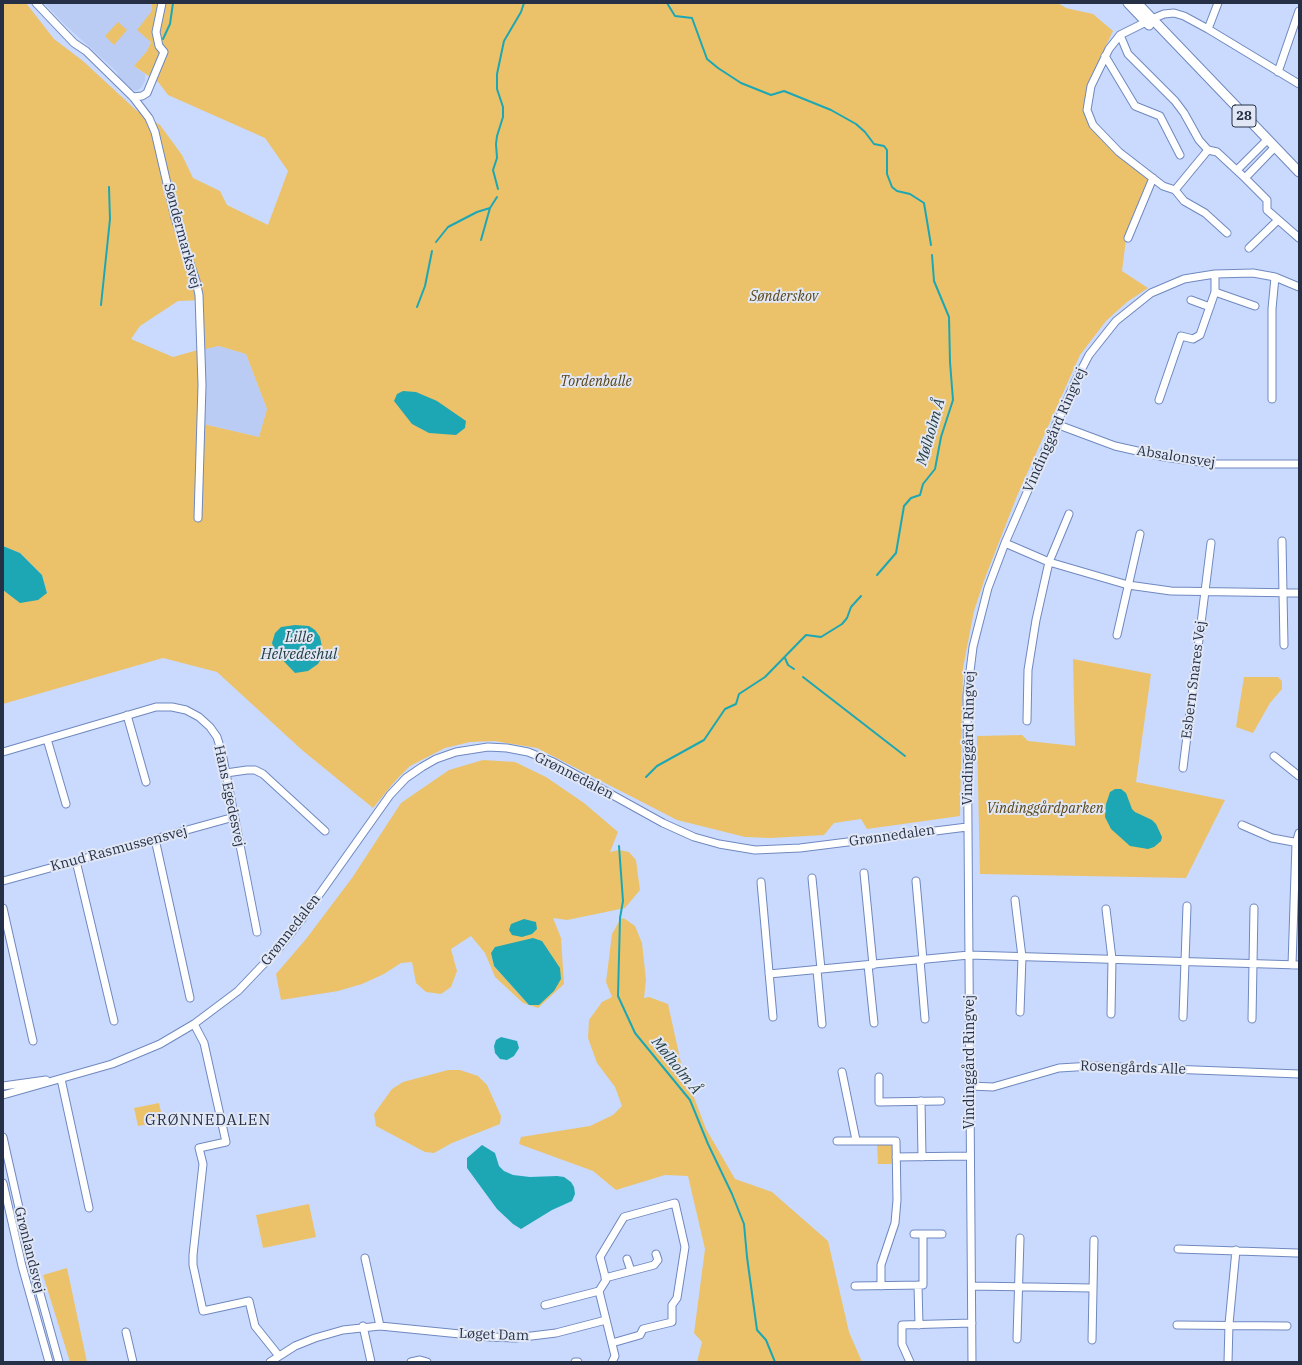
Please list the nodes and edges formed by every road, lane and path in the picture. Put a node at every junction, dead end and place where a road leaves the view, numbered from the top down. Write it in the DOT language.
graph roads {
  1 [pos="36,3"];
  2 [pos="162,3"];
  3 [pos="1128,3"];
  4 [pos="1137,3"];
  5 [pos="1218,3"];
  6 [pos="1299,11"];
  7 [pos="1149,20"];
  8 [pos="1208,29"];
  9 [pos="1120,35"];
  10 [pos="1105,56"];
  11 [pos="1278,72"];
  12 [pos="1299,84"];
  13 [pos="133,97"];
  14 [pos="1267,140"];
  15 [pos="1275,147"];
  16 [pos="1208,150"];
  17 [pos="1180,155"];
  18 [pos="1237,170"];
  19 [pos="1299,172"];
  20 [pos="1153,178"];
  21 [pos="1245,178"];
  22 [pos="1175,190"];
  23 [pos="1278,220"];
  24 [pos="1227,232"];
  25 [pos="1128,238"];
  26 [pos="1299,238"];
  27 [pos="1249,248"];
  28 [pos="1215,274"];
  29 [pos="1275,277"];
  30 [pos="1299,286"];
  31 [pos="1215,292"];
  32 [pos="1191,300"];
  33 [pos="1255,306"];
  34 [pos="1210,307"];
  35 [pos="1272,399"];
  36 [pos="1159,400"];
  37 [pos="1056,424"];
  38 [pos="1299,464"];
  39 [pos="1069,514"];
  40 [pos="198,518"];
  41 [pos="1140,534"];
  42 [pos="1282,541"];
  43 [pos="1005,543"];
  44 [pos="1211,543"];
  45 [pos="1050,562"];
  46 [pos="1128,585"];
  47 [pos="1299,592"];
  48 [pos="1205,593"];
  49 [pos="1283,593"];
  50 [pos="1117,635"];
  51 [pos="1284,645"];
  52 [pos="127,715"];
  53 [pos="1027,721"];
  54 [pos="47,739"];
  55 [pos="3,752"];
  56 [pos="1274,756"];
  57 [pos="1183,768"];
  58 [pos="226,773"];
  59 [pos="1299,776"];
  60 [pos="146,782"];
  61 [pos="66,804"];
  62 [pos="234,817"];
  63 [pos="1242,824"];
  64 [pos="967,827"];
  65 [pos="325,831"];
  66 [pos="1299,833"];
  67 [pos="155,839"];
  68 [pos="1298,843"];
  69 [pos="76,861"];
  70 [pos="864,873"];
  71 [pos="812,878"];
  72 [pos="3,881"];
  73 [pos="916,881"];
  74 [pos="761,882"];
  75 [pos="1015,900"];
  76 [pos="1187,906"];
  77 [pos="3,908"];
  78 [pos="1254,908"];
  79 [pos="1106,909"];
  80 [pos="258,932"];
  81 [pos="969,955"];
  82 [pos="1022,957"];
  83 [pos="1112,959"];
  84 [pos="921,960"];
  85 [pos="1184,961"];
  86 [pos="1253,964"];
  87 [pos="871,965"];
  88 [pos="1296,965"];
  89 [pos="819,970"];
  90 [pos="769,974"];
  91 [pos="190,998"];
  92 [pos="1020,1012"];
  93 [pos="1111,1014"];
  94 [pos="773,1017"];
  95 [pos="1183,1017"];
  96 [pos="925,1019"];
  97 [pos="1252,1019"];
  98 [pos="114,1021"];
  99 [pos="874,1023"];
  100 [pos="194,1024"];
  101 [pos="822,1024"];
  102 [pos="33,1041"];
  103 [pos="842,1072"];
  104 [pos="1299,1074"];
  105 [pos="879,1077"];
  106 [pos="60,1079"];
  107 [pos="3,1086"];
  108 [pos="970,1086"];
  109 [pos="3,1094"];
  110 [pos="921,1101"];
  111 [pos="941,1101"];
  112 [pos="3,1137"];
  113 [pos="856,1140"];
  114 [pos="837,1141"];
  115 [pos="4,1145"];
  116 [pos="970,1156"];
  117 [pos="896,1157"];
  118 [pos="922,1157"];
  119 [pos="3,1183"];
  120 [pos="89,1208"];
  121 [pos="914,1234"];
  122 [pos="923,1234"];
  123 [pos="942,1234"];
  124 [pos="1020,1238"];
  125 [pos="1094,1240"];
  126 [pos="1178,1249"];
  127 [pos="1236,1250"];
  128 [pos="1297,1253"];
  129 [pos="656,1254"];
  130 [pos="365,1258"];
  131 [pos="627,1259"];
  132 [pos="631,1271"];
  133 [pos="605,1278"];
  134 [pos="918,1285"];
  135 [pos="855,1286"];
  136 [pos="881,1286"];
  137 [pos="972,1286"];
  138 [pos="1019,1287"];
  139 [pos="1092,1288"];
  140 [pos="599,1291"];
  141 [pos="545,1305"];
  142 [pos="606,1320"];
  143 [pos="972,1323"];
  144 [pos="1229,1324"];
  145 [pos="919,1325"];
  146 [pos="1177,1325"];
  147 [pos="363,1326"];
  148 [pos="380,1326"];
  149 [pos="1287,1326"];
  150 [pos="126,1332"];
  151 [pos="1017,1339"];
  152 [pos="1092,1340"];
  153 [pos="612,1343"];
  154 [pos="279,1356"];
  155 [pos="49,1362"];
  156 [pos="59,1362"];
  157 [pos="133,1362"];
  158 [pos="272,1362"];
  159 [pos="371,1362"];
  160 [pos="411,1362"];
  161 [pos="427,1362"];
  162 [pos="612,1362"];
  163 [pos="910,1362"];
  164 [pos="972,1362"];
  165 [pos="1228,1362"];
  1 -- 13 [label="street, Søndermarksvej"];
  2 -- 13 [label="street"];
  3 -- 7 [label="main road, 28"];
  4 -- 7 [label="main road, 28"];
  5 -- 8 [label="street"];
  6 -- 11 [label="street"];
  7 -- 8 [label="street"];
  7 -- 9 [label="street"];
  7 -- 14 [label="main road, 28"];
  8 -- 11 [label="street"];
  9 -- 10 [label="street"];
  9 -- 16 [label="street"];
  10 -- 17 [label="street"];
  10 -- 20 [label="street"];
  11 -- 12 [label="street"];
  13 -- 40 [label="street, Søndermarksvej"];
  14 -- 15 [label="main road, 28"];
  14 -- 18 [label="street"];
  15 -- 19 [label="main road, 28"];
  15 -- 21 [label="street"];
  16 -- 18 [label="street"];
  16 -- 22 [label="street"];
  18 -- 21 [label="street"];
  20 -- 22 [label="street"];
  20 -- 25 [label="street"];
  21 -- 23 [label="street"];
  22 -- 24 [label="street"];
  23 -- 26 [label="street"];
  23 -- 27 [label="street"];
  28 -- 29 [label="street, Vindinggård Ringvej"];
  28 -- 31 [label="street"];
  28 -- 37 [label="street, Vindinggård Ringvej"];
  29 -- 30 [label="street, Vindinggård Ringvej"];
  29 -- 35 [label="street"];
  31 -- 33 [label="street"];
  31 -- 34 [label="street"];
  32 -- 34 [label="street"];
  34 -- 36 [label="street"];
  37 -- 38 [label="street, Absalonsvej"];
  37 -- 43 [label="street, Vindinggård Ringvej"];
  39 -- 45 [label="street"];
  41 -- 46 [label="street"];
  42 -- 49 [label="street"];
  43 -- 45 [label="street"];
  43 -- 64 [label="street, Vindinggård Ringvej"];
  44 -- 48 [label="street, Esbern Snares Vej"];
  45 -- 46 [label="street"];
  45 -- 53 [label="street"];
  46 -- 48 [label="street"];
  46 -- 50 [label="street"];
  47 -- 49 [label="street"];
  48 -- 49 [label="street"];
  48 -- 57 [label="street, Esbern Snares Vej"];
  49 -- 51 [label="street"];
  52 -- 54 [label="street, Hans Egedesvej"];
  52 -- 58 [label="street, Hans Egedesvej"];
  52 -- 60 [label="street"];
  54 -- 55 [label="street, Hans Egedesvej"];
  54 -- 61 [label="street"];
  56 -- 59 [label="street"];
  58 -- 62 [label="street, Hans Egedesvej"];
  58 -- 65 [label="street"];
  62 -- 67 [label="street, Knud Rasmussensvej"];
  62 -- 80 [label="street, Hans Egedesvej"];
  63 -- 68 [label="street"];
  64 -- 81 [label="street, Vindinggård Ringvej"];
  64 -- 100 [label="street, Grønnedalen"];
  66 -- 68 [label="street"];
  67 -- 69 [label="street, Knud Rasmussensvej"];
  67 -- 91 [label="street"];
  68 -- 88 [label="street"];
  69 -- 72 [label="street, Knud Rasmussensvej"];
  69 -- 98 [label="street"];
  70 -- 87 [label="street"];
  71 -- 89 [label="street"];
  73 -- 84 [label="street"];
  74 -- 90 [label="street"];
  75 -- 82 [label="street"];
  76 -- 85 [label="street"];
  77 -- 102 [label="street"];
  78 -- 86 [label="street"];
  79 -- 83 [label="street"];
  81 -- 82 [label="street"];
  81 -- 84 [label="street"];
  81 -- 108 [label="street, Vindinggård Ringvej"];
  82 -- 83 [label="street"];
  82 -- 92 [label="street"];
  83 -- 85 [label="street"];
  83 -- 93 [label="street"];
  84 -- 87 [label="street"];
  84 -- 96 [label="street"];
  85 -- 86 [label="street"];
  85 -- 95 [label="street"];
  86 -- 88 [label="street"];
  86 -- 97 [label="street"];
  87 -- 89 [label="street"];
  87 -- 99 [label="street"];
  89 -- 90 [label="street"];
  89 -- 101 [label="street"];
  90 -- 94 [label="street"];
  100 -- 106 [label="street, Grønnedalen"];
  100 -- 154 [label="street"];
  103 -- 113 [label="street"];
  104 -- 108 [label="street, Rosengårds Alle"];
  105 -- 110 [label="street"];
  106 -- 107 [label="street, Grønnedalen"];
  106 -- 109 [label="street, Grønnedalen"];
  106 -- 120 [label="street"];
  108 -- 116 [label="street, Vindinggård Ringvej"];
  110 -- 111 [label="street"];
  110 -- 118 [label="street"];
  112 -- 115 [label="street, Grønlandsvej"];
  113 -- 114 [label="street"];
  113 -- 117 [label="street"];
  115 -- 156 [label="street, Grønlandsvej"];
  116 -- 118 [label="street"];
  116 -- 137 [label="street, Vindinggård Ringvej"];
  117 -- 118 [label="street"];
  117 -- 136 [label="street"];
  119 -- 155 [label="street, Grønlandsvej"];
  121 -- 122 [label="street"];
  122 -- 123 [label="street"];
  122 -- 134 [label="street"];
  124 -- 138 [label="street"];
  125 -- 139 [label="street"];
  126 -- 127 [label="street"];
  127 -- 128 [label="street"];
  127 -- 144 [label="street"];
  129 -- 132 [label="street"];
  130 -- 148 [label="street"];
  131 -- 132 [label="street"];
  132 -- 133 [label="street"];
  133 -- 140 [label="street"];
  133 -- 153 [label="street"];
  134 -- 136 [label="street"];
  134 -- 145 [label="street"];
  135 -- 136 [label="street"];
  137 -- 138 [label="street"];
  137 -- 143 [label="street, Vindinggård Ringvej"];
  138 -- 139 [label="street"];
  138 -- 151 [label="street"];
  139 -- 152 [label="street"];
  140 -- 141 [label="street"];
  140 -- 142 [label="street"];
  142 -- 148 [label="street, Løget Dam"];
  142 -- 153 [label="street"];
  143 -- 145 [label="street"];
  143 -- 164 [label="street, Vindinggård Ringvej"];
  144 -- 146 [label="street"];
  144 -- 149 [label="street"];
  144 -- 165 [label="street"];
  145 -- 163 [label="street"];
  147 -- 148 [label="street, Løget Dam"];
  147 -- 154 [label="street, Løget Dam"];
  147 -- 159 [label="street"];
  150 -- 157 [label="street"];
  153 -- 162 [label="street"];
  154 -- 158 [label="street, Løget Dam"];
  160 -- 161 [label="street"];
}
